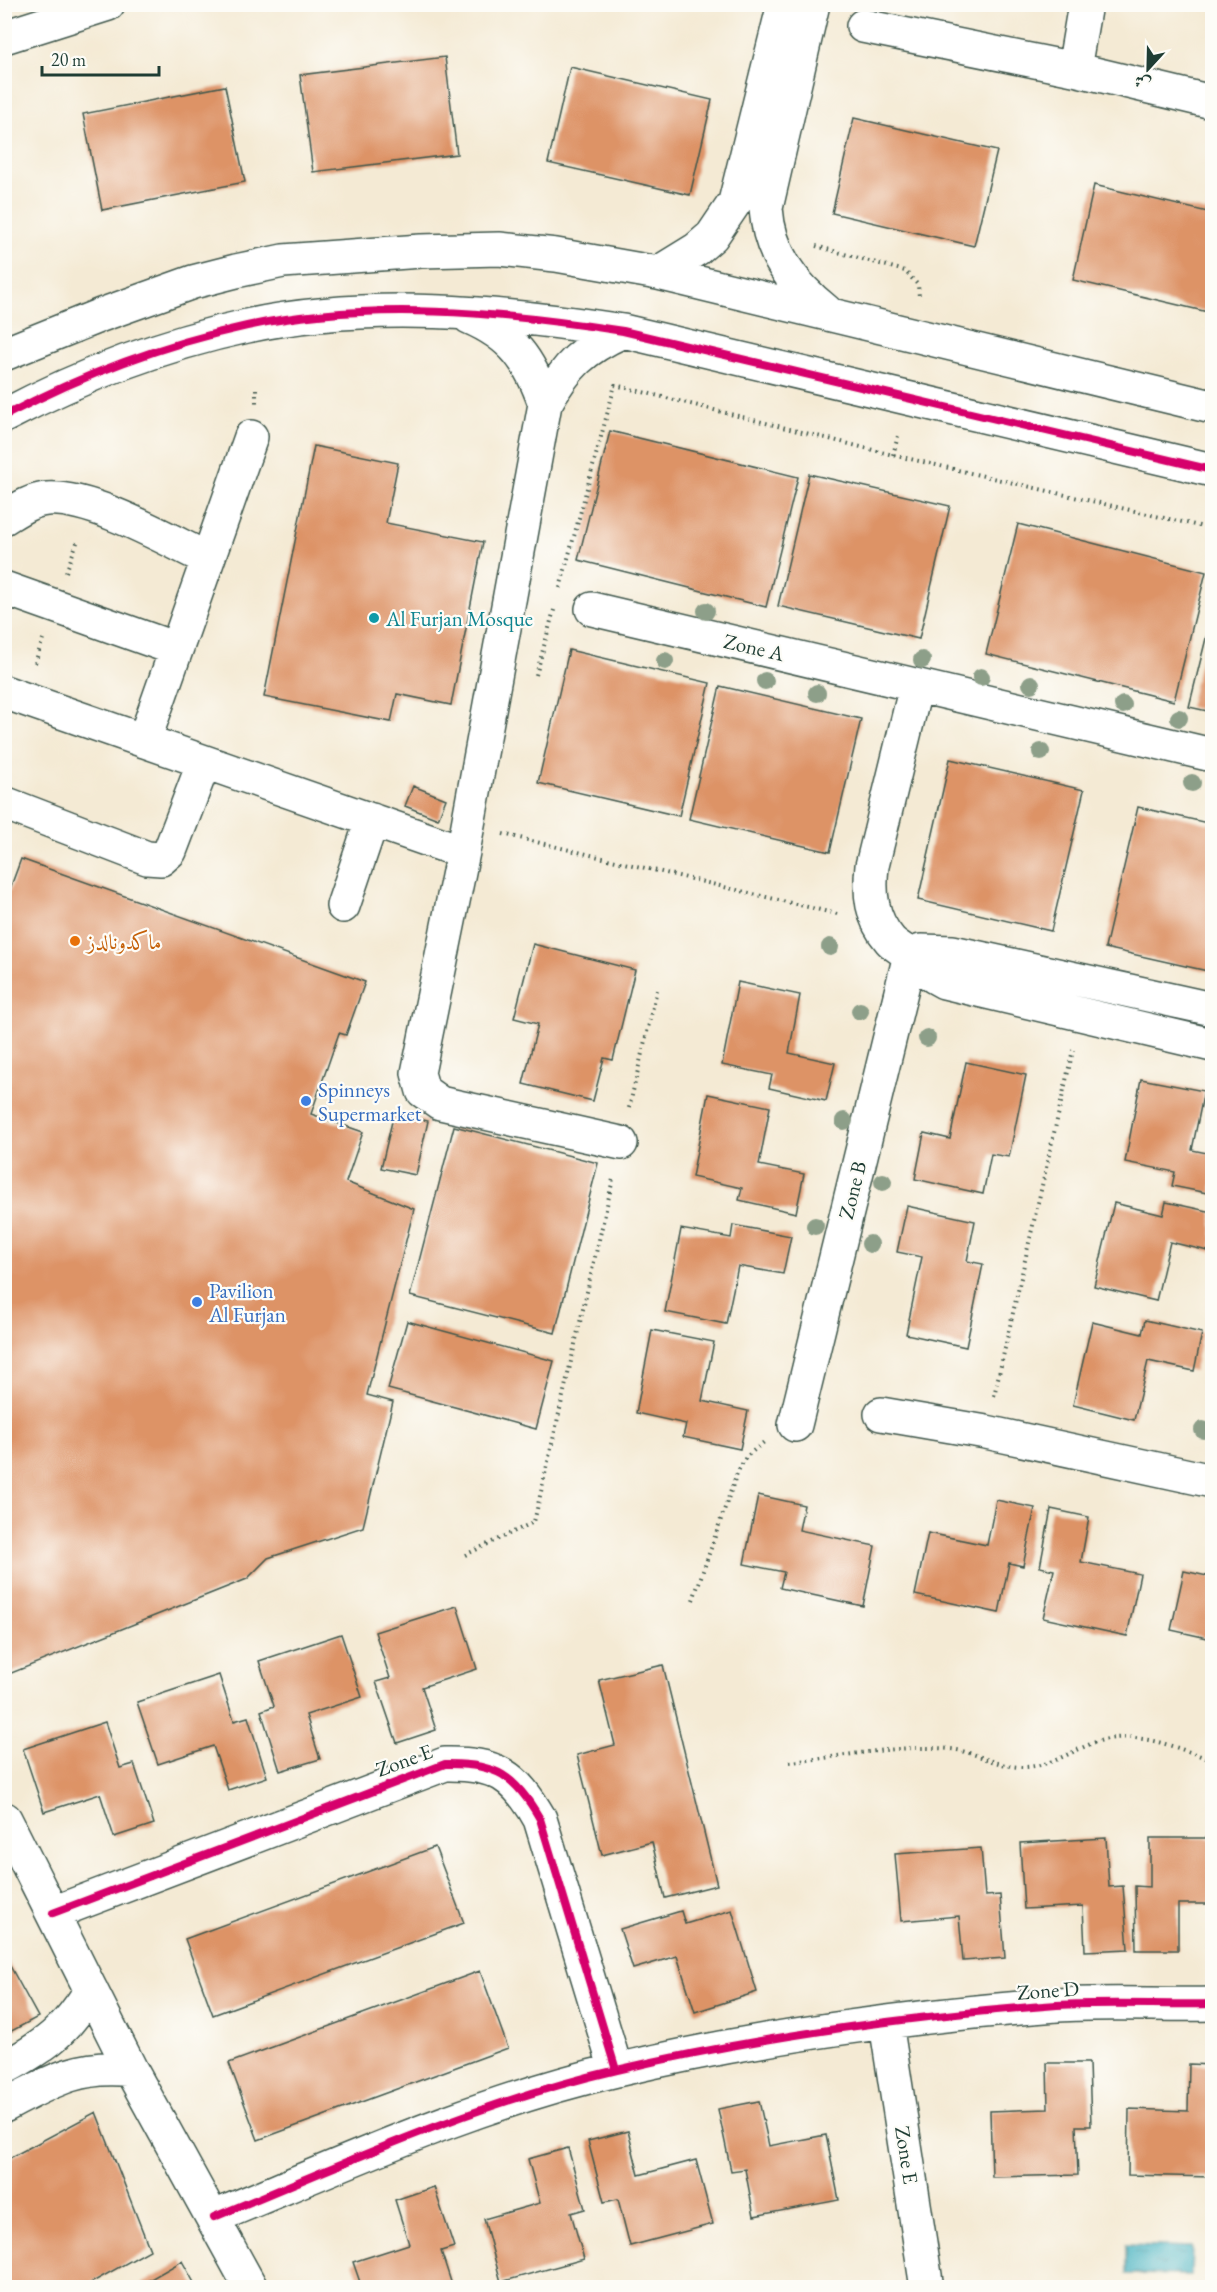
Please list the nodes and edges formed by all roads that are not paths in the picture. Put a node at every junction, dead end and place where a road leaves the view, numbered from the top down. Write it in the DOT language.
graph roads {
  1 [pos="784,4"];
  2 [pos="813,4"];
  3 [pos="1085,4"];
  4 [pos="106,5"];
  5 [pos="864,26"];
  6 [pos="4,37"];
  7 [pos="1074,69"];
  8 [pos="1212,102"];
  9 [pos="658,273"];
  10 [pos="827,312"];
  11 [pos="462,314"];
  12 [pos="623,331"];
  13 [pos="4,354"];
  14 [pos="545,404"];
  15 [pos="1212,407"];
  16 [pos="4,416"];
  17 [pos="251,437"];
  18 [pos="1212,470"];
  19 [pos="4,518"];
  20 [pos="208,558"];
  21 [pos="4,588"];
  22 [pos="592,609"];
  23 [pos="176,649"];
  24 [pos="916,686"];
  25 [pos="4,692"];
  26 [pos="144,741"];
  27 [pos="1212,755"];
  28 [pos="204,762"];
  29 [pos="4,803"];
  30 [pos="372,820"];
  31 [pos="465,839"];
  32 [pos="343,906"];
  33 [pos="910,955"];
  34 [pos="1212,1010"];
  35 [pos="1212,1045"];
  36 [pos="621,1143"];
  37 [pos="881,1414"];
  38 [pos="795,1425"];
  39 [pos="1212,1479"];
  40 [pos="5,1819"];
  41 [pos="52,1913"];
  42 [pos="91,1990"];
  43 [pos="1212,2004"];
  44 [pos="886,2024"];
  45 [pos="4,2068"];
  46 [pos="131,2070"];
  47 [pos="616,2070"];
  48 [pos="4,2106"];
  49 [pos="214,2217"];
  50 [pos="251,2288"];
  51 [pos="927,2288"];
  1 -- 9 [label="street"];
  2 -- 10 [label="street"];
  3 -- 7 [label="street"];
  4 -- 6 [label="street"];
  5 -- 7 [label="street"];
  7 -- 8 [label="street"];
  9 -- 10 [label="street"];
  9 -- 13 [label="street"];
  10 -- 15 [label="street"];
  11 -- 12 [label="street"];
  11 -- 14 [label="street"];
  11 -- 16 [label="street"];
  12 -- 14 [label="street"];
  12 -- 18 [label="street"];
  14 -- 31 [label="street"];
  17 -- 20 [label="street"];
  19 -- 20 [label="street"];
  20 -- 23 [label="street"];
  21 -- 23 [label="street"];
  22 -- 24 [label="street, Zone A"];
  23 -- 26 [label="street"];
  24 -- 27 [label="street, Zone A"];
  24 -- 33 [label="street"];
  25 -- 26 [label="street"];
  26 -- 28 [label="street"];
  28 -- 29 [label="street"];
  28 -- 30 [label="street"];
  30 -- 31 [label="street"];
  30 -- 32 [label="street"];
  31 -- 36 [label="street"];
  33 -- 34 [label="street"];
  33 -- 35 [label="street"];
  33 -- 38 [label="street, Zone B"];
  37 -- 39 [label="street"];
  40 -- 41 [label="street"];
  41 -- 42 [label="street"];
  41 -- 47 [label="street, Zone E"];
  42 -- 45 [label="street"];
  42 -- 46 [label="street"];
  43 -- 44 [label="street, Zone D"];
  44 -- 47 [label="street, Zone D"];
  44 -- 51 [label="street, Zone E"];
  46 -- 48 [label="street"];
  46 -- 49 [label="street"];
  47 -- 49 [label="street, Zone D"];
  49 -- 50 [label="street"];
}
